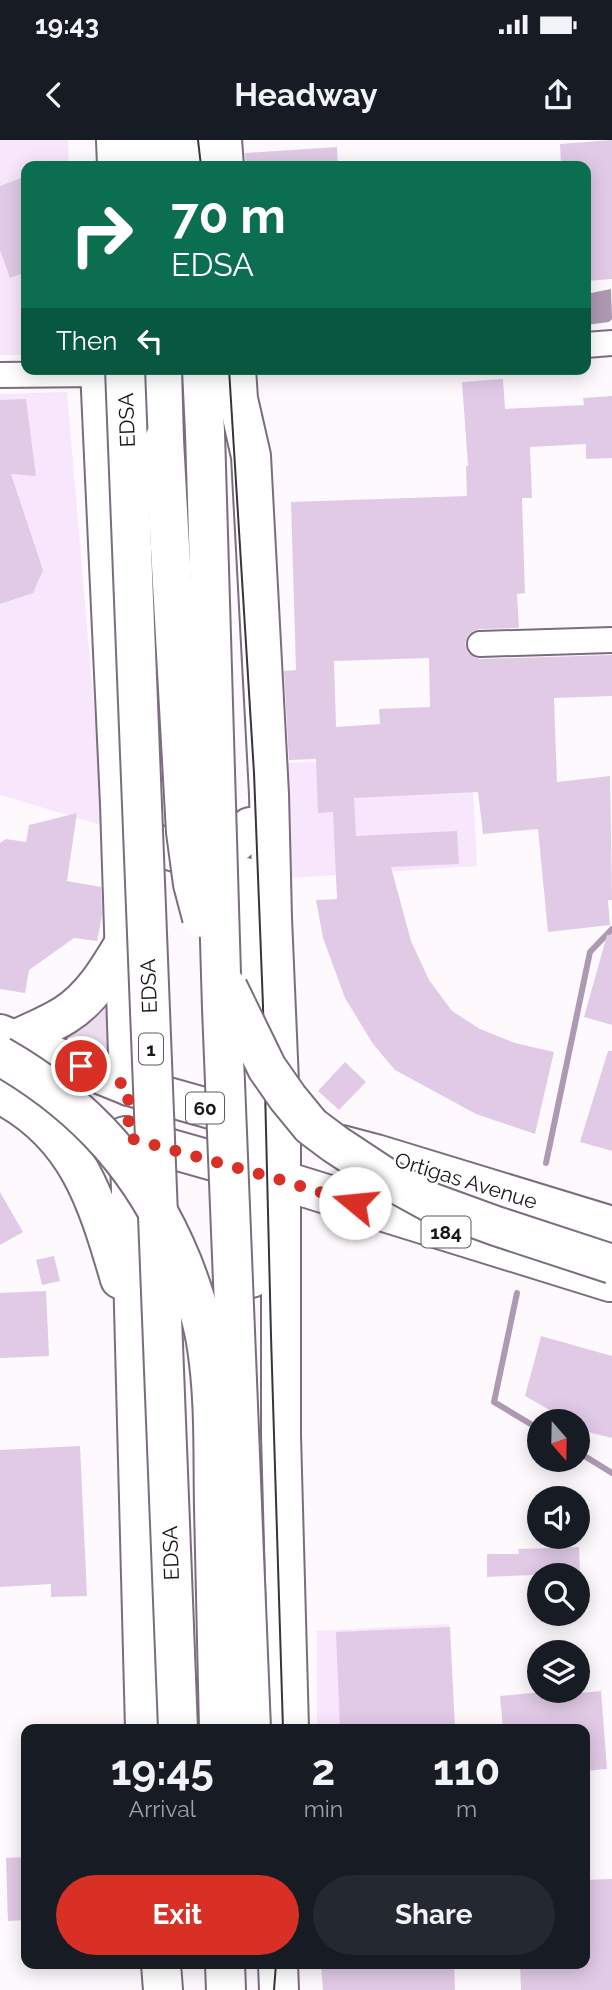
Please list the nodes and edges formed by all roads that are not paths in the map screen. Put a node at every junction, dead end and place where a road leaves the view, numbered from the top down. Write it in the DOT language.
graph roads {
  1 [pos="92,140"];
  2 [pos="116,140"];
  3 [pos="151,140"];
  4 [pos="188,140"];
  5 [pos="222,140"];
  6 [pos="93,161"];
  7 [pos="117,161"];
  8 [pos="153,161"];
  9 [pos="190,161"];
  10 [pos="224,161"];
  11 [pos="612,343"];
  12 [pos="591,345"];
  13 [pos="21,374"];
  14 [pos="0,375"];
  15 [pos="108,375"];
  16 [pos="108,375"];
  17 [pos="162,375"];
  18 [pos="202,375"];
  19 [pos="237,384"];
  20 [pos="612,640"];
  21 [pos="481,644"];
  22 [pos="120,804"];
  23 [pos="248,831"];
  24 [pos="125,942"];
  25 [pos="12,1044"];
  26 [pos="266,1052"];
  27 [pos="128,1086"];
  28 [pos="4,1092"];
  29 [pos="260,1124"];
  30 [pos="129,1138"];
  31 [pos="376,1154"];
  32 [pos="258,1177"];
  33 [pos="612,1226"];
  34 [pos="612,1265"];
  35 [pos="612,1282"];
  36 [pos="135,1332"];
  37 [pos="254,1389"];
  38 [pos="136,1431"];
  39 [pos="145,1724"];
  40 [pos="177,1724"];
  41 [pos="219,1724"];
  42 [pos="251,1724"];
  43 [pos="268,1724"];
  44 [pos="289,1724"];
  45 [pos="161,1969"];
  46 [pos="187,1969"];
  47 [pos="225,1969"];
  48 [pos="261,1969"];
  49 [pos="278,1969"];
  50 [pos="295,1969"];
  51 [pos="163,1990"];
  52 [pos="188,1990"];
  53 [pos="226,1990"];
  54 [pos="262,1990"];
  55 [pos="279,1990"];
  56 [pos="295,1990"];
  1 -- 6 [label="main road"];
  2 -- 7 [label="main road"];
  3 -- 8 [label="main road"];
  4 -- 9 [label="main road"];
  5 -- 10 [label="main road"];
  11 -- 12 [label="street"];
  13 -- 14 [label="street"];
  15 -- 22 [label="main road, 1"];
  16 -- 40 [label="main road, EDSA / 1, bridge"];
  17 -- 34 [label="main road, bridge"];
  18 -- 42 [label="main road, bridge"];
  19 -- 23 [label="main road"];
  19 -- 26 [label="main road"];
  20 -- 21 [label="street"];
  22 -- 23 [label="main road"];
  22 -- 24 [label="main road, 1"];
  23 -- 26 [label="main road"];
  23 -- 29 [label="main road"];
  24 -- 25 [label="main road"];
  24 -- 27 [label="main road, 1"];
  25 -- 27 [label="main road, Ortigas Avenue / 60"];
  25 -- 28 [label="main road"];
  25 -- 41 [label="main road, bridge"];
  26 -- 29 [label="main road"];
  26 -- 31 [label="main road"];
  27 -- 29 [label="main road, Ortigas Avenue / 60"];
  27 -- 30 [label="main road, 1"];
  28 -- 30 [label="main road, 60"];
  28 -- 36 [label="main road"];
  29 -- 31 [label="main road, Ortigas Avenue"];
  29 -- 32 [label="main road"];
  30 -- 32 [label="main road, 60"];
  30 -- 36 [label="main road, 1"];
  31 -- 33 [label="main road, Ortigas Avenue"];
  32 -- 35 [label="main road, 184"];
  32 -- 37 [label="main road"];
  32 -- 44 [label="main road"];
  36 -- 38 [label="main road, 1"];
  37 -- 38 [label="main road"];
  37 -- 43 [label="main road"];
  38 -- 39 [label="main road, 1"];
  45 -- 51 [label="main road"];
  46 -- 52 [label="main road"];
  47 -- 53 [label="main road"];
  48 -- 54 [label="main road"];
  49 -- 55 [label="main road"];
  50 -- 56 [label="main road"];
}
